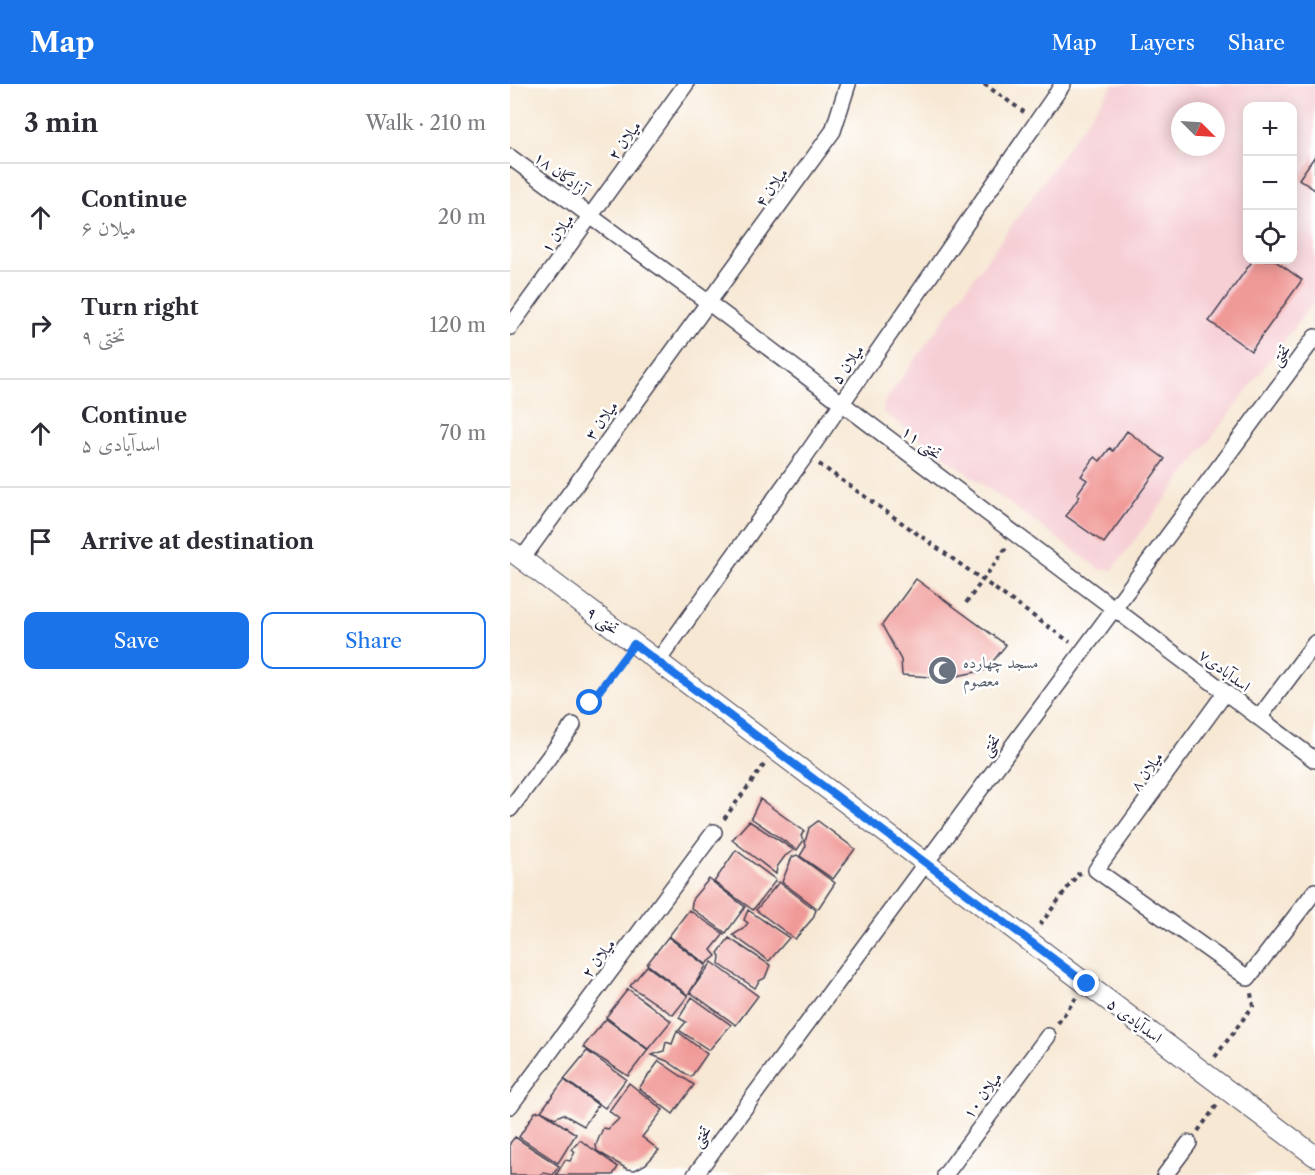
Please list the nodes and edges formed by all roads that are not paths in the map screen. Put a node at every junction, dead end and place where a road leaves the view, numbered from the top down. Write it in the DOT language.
graph roads {
  1 [pos="686,84"];
  2 [pos="848,84"];
  3 [pos="1063,84"];
  4 [pos="510,157"];
  5 [pos="591,218"];
  6 [pos="709,303"];
  7 [pos="510,327"];
  8 [pos="1315,337"];
  9 [pos="842,404"];
  10 [pos="516,555"];
  11 [pos="1113,609"];
  12 [pos="1315,643"];
  13 [pos="658,661"];
  14 [pos="1225,693"];
  15 [pos="1259,718"];
  16 [pos="573,725"];
  17 [pos="1315,760"];
  18 [pos="510,809"];
  19 [pos="714,832"];
  20 [pos="926,863"];
  21 [pos="1315,891"];
  22 [pos="1048,1036"];
  23 [pos="510,1106"];
  24 [pos="1189,1143"];
  25 [pos="1315,1156"];
  26 [pos="695,1175"];
  27 [pos="945,1175"];
  28 [pos="1166,1175"];
  1 -- 5 [label="street, میلان ۲"];
  2 -- 6 [label="street, میلان ۴"];
  3 -- 9 [label="street, میلان ۵"];
  4 -- 5 [label="street, آزادگان ۱۸"];
  5 -- 6 [label="street, آزادگان ۱۸"];
  5 -- 7 [label="street, میلان ۱"];
  6 -- 9 [label="street, تختی ۱۱"];
  6 -- 10 [label="street, میلان ۳"];
  8 -- 11 [label="street, تختی"];
  9 -- 11 [label="street, تختی ۱۱"];
  9 -- 13 [label="street, میلان ۵"];
  10 -- 13 [label="street, تختی ۹"];
  11 -- 14 [label="street, اسدآبادی۷"];
  11 -- 20 [label="street, تختی"];
  12 -- 15 [label="street"];
  13 -- 20 [label="street, تختی ۹"];
  14 -- 15 [label="street, اسدآبادی۷"];
  14 -- 21 [label="street, میلان ۸"];
  15 -- 17 [label="street, اسدآبادی۷"];
  16 -- 18 [label="street"];
  19 -- 23 [label="street, میلان ۲"];
  20 -- 25 [label="street, اسدآیادی ۵"];
  20 -- 26 [label="street, تختی"];
  22 -- 27 [label="street, میلان ۱۰"];
  24 -- 28 [label="street"];
}
